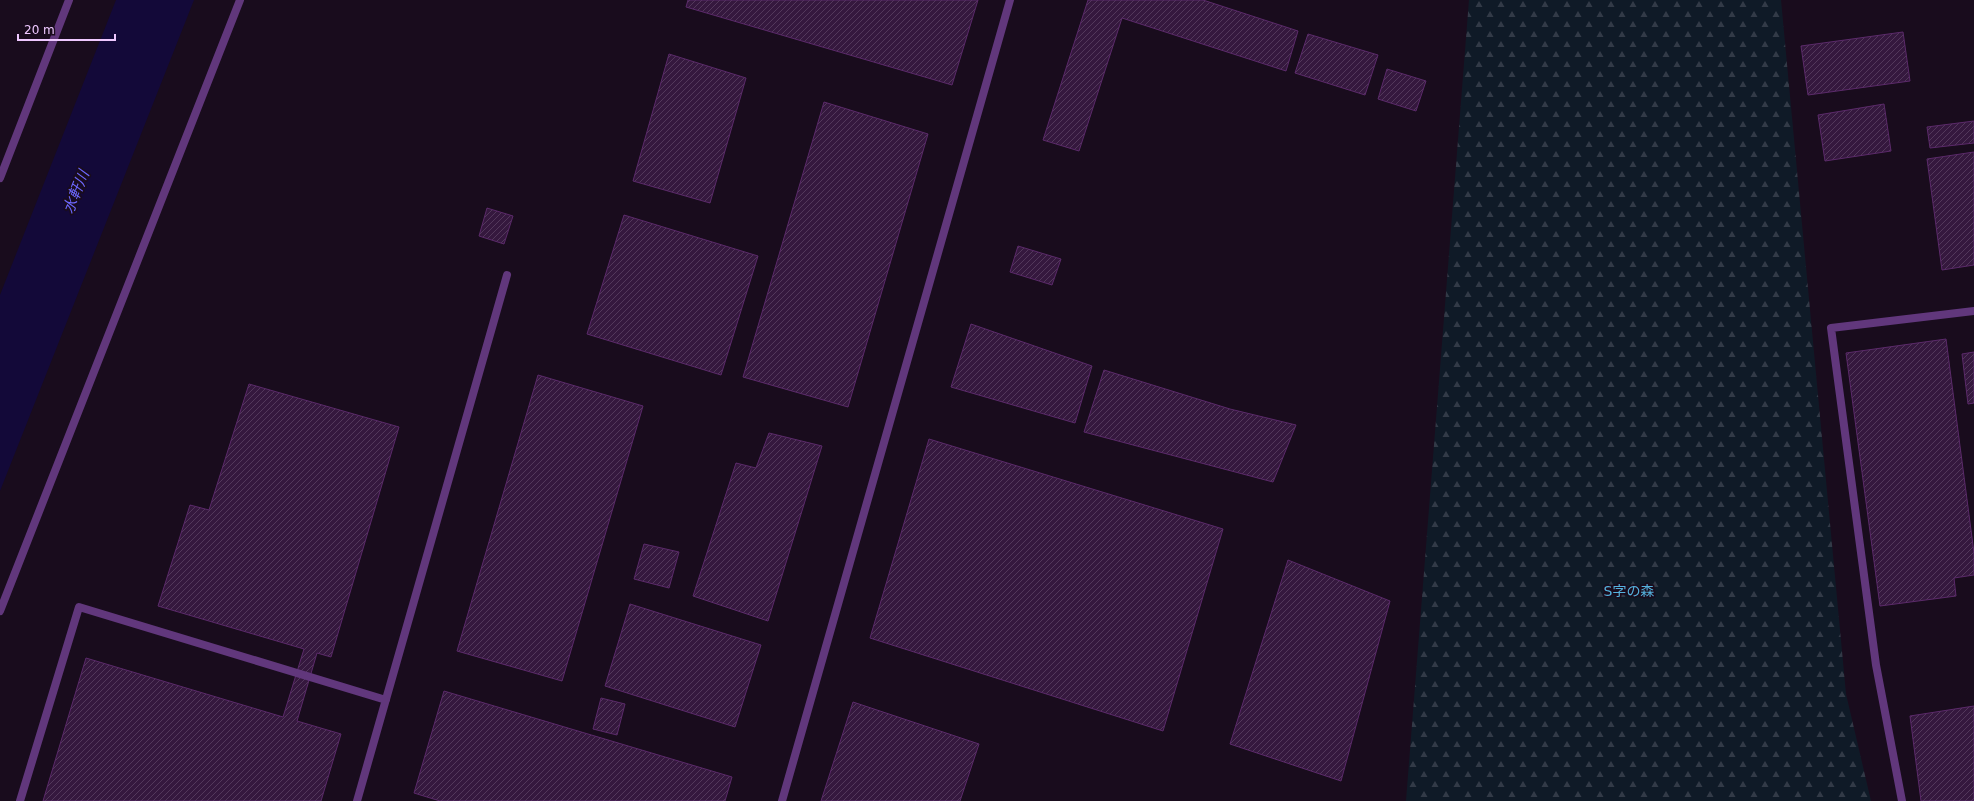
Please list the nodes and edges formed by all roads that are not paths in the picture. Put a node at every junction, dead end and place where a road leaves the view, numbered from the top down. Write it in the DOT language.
graph roads {
  1 [pos="69,0"];
  2 [pos="240,0"];
  3 [pos="1010,0"];
  4 [pos="0,178"];
  5 [pos="507,275"];
  6 [pos="1974,312"];
  7 [pos="0,611"];
  8 [pos="386,700"];
  9 [pos="20,801"];
  10 [pos="357,801"];
  11 [pos="782,801"];
  12 [pos="1902,801"];
  1 -- 4 [label="street"];
  2 -- 7 [label="street"];
  3 -- 11 [label="street"];
  5 -- 8 [label="street"];
  6 -- 12 [label="street"];
  8 -- 9 [label="street"];
  8 -- 10 [label="street"];
}
